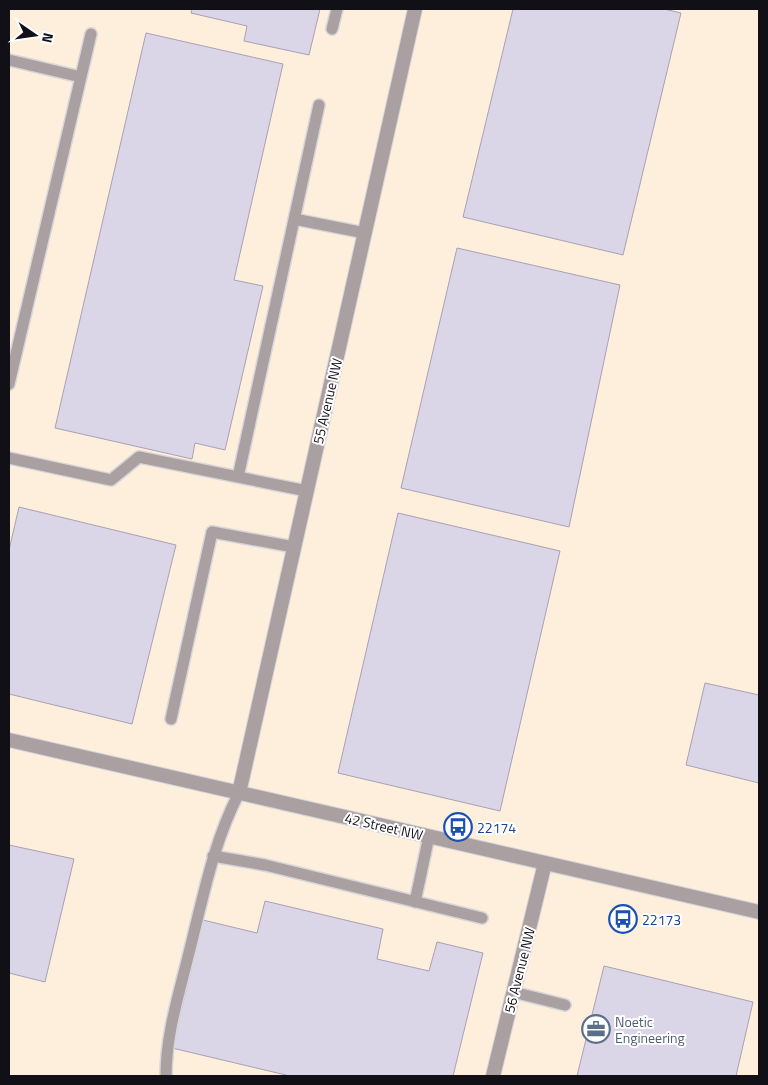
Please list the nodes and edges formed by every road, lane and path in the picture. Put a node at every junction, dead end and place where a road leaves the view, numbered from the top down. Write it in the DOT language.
graph roads {
  1 [pos="337,9"];
  2 [pos="415,9"];
  3 [pos="332,29"];
  4 [pos="91,34"];
  5 [pos="9,60"];
  6 [pos="81,77"];
  7 [pos="319,105"];
  8 [pos="294,219"];
  9 [pos="365,233"];
  10 [pos="9,384"];
  11 [pos="9,458"];
  12 [pos="238,477"];
  13 [pos="307,491"];
  14 [pos="294,547"];
  15 [pos="170,719"];
  16 [pos="9,740"];
  17 [pos="239,793"];
  18 [pos="429,836"];
  19 [pos="213,856"];
  20 [pos="545,863"];
  21 [pos="415,902"];
  22 [pos="759,912"];
  23 [pos="482,918"];
  24 [pos="513,992"];
  25 [pos="565,1004"];
  26 [pos="166,1076"];
  27 [pos="493,1076"];
  1 -- 3 [label="lane"];
  2 -- 9 [label="street, 55 Avenue NW"];
  4 -- 6 [label="lane"];
  5 -- 6 [label="lane"];
  6 -- 10 [label="lane"];
  7 -- 8 [label="lane"];
  8 -- 9 [label="lane"];
  8 -- 12 [label="lane"];
  9 -- 13 [label="street, 55 Avenue NW"];
  11 -- 12 [label="lane"];
  12 -- 13 [label="lane"];
  13 -- 14 [label="street, 55 Avenue NW"];
  14 -- 15 [label="lane"];
  14 -- 17 [label="street, 55 Avenue NW"];
  16 -- 17 [label="street, 42 Street NW"];
  17 -- 18 [label="street, 42 Street NW"];
  17 -- 19 [label="lane"];
  18 -- 20 [label="street, 42 Street NW"];
  18 -- 21 [label="lane"];
  19 -- 21 [label="lane"];
  19 -- 26 [label="lane"];
  20 -- 22 [label="street, 42 Street NW"];
  20 -- 24 [label="street, 56 Avenue NW"];
  21 -- 23 [label="lane"];
  24 -- 25 [label="lane"];
  24 -- 27 [label="street, 56 Avenue NW"];
}
